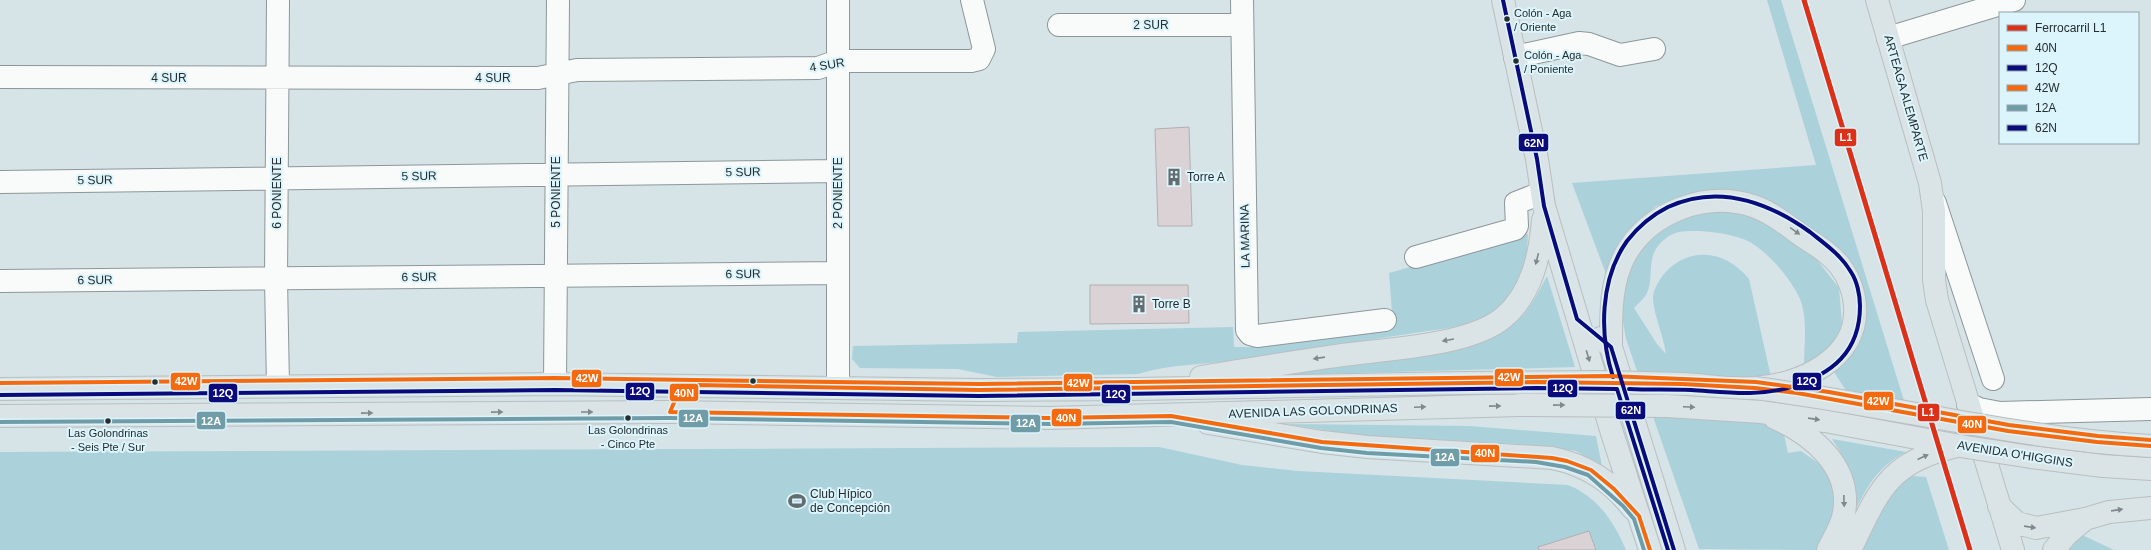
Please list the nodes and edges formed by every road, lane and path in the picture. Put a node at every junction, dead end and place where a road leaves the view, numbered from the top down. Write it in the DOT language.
graph roads {
  1 [pos="278,0"];
  2 [pos="558,0"];
  3 [pos="838,0"];
  4 [pos="972,0"];
  5 [pos="1242,0"];
  6 [pos="1504,0"];
  7 [pos="1878,0"];
  8 [pos="2014,0"];
  9 [pos="1059,25"];
  10 [pos="1242,25"];
  11 [pos="1888,38"];
  12 [pos="1654,49"];
  13 [pos="1515,58"];
  14 [pos="838,61"];
  15 [pos="557,74"];
  16 [pos="0,78"];
  17 [pos="278,78"];
  18 [pos="838,171"];
  19 [pos="556,175"];
  20 [pos="277,178"];
  21 [pos="0,182"];
  22 [pos="1933,196"];
  23 [pos="1542,200"];
  24 [pos="1416,257"];
  25 [pos="838,273"];
  26 [pos="556,276"];
  27 [pos="276,279"];
  28 [pos="0,281"];
  29 [pos="1576,319"];
  30 [pos="1385,320"];
  31 [pos="1611,347"];
  32 [pos="1993,379"];
  33 [pos="555,384"];
  34 [pos="278,386"];
  35 [pos="838,387"];
  36 [pos="1755,388"];
  37 [pos="0,389"];
  38 [pos="1135,389"];
  39 [pos="1968,404"];
  40 [pos="2151,409"];
  41 [pos="528,412"];
  42 [pos="1761,412"];
  43 [pos="0,416"];
  44 [pos="1171,416"];
  45 [pos="1960,446"];
  46 [pos="2151,446"];
  47 [pos="2151,469"];
  48 [pos="1999,506"];
  49 [pos="2151,508"];
  50 [pos="1639,516"];
  51 [pos="2085,519"];
  52 [pos="1665,520"];
  53 [pos="1650,550"];
  54 [pos="1674,550"];
  55 [pos="1685,550"];
  56 [pos="1828,550"];
  57 [pos="1850,550"];
  58 [pos="2013,550"];
  59 [pos="2054,550"];
  1 -- 17 [label="street, 6 PONIENTE"];
  2 -- 15 [label="street, 5 PONIENTE"];
  3 -- 14 [label="street, 2 PONIENTE"];
  4 -- 14 [label="street, 4 SUR"];
  5 -- 10 [label="street, LA MARINA"];
  6 -- 13 [label="main road"];
  7 -- 11 [label="main road, ARTEAGA ALEMPARTE"];
  8 -- 11 [label="street"];
  9 -- 10 [label="street, 2 SUR"];
  10 -- 30 [label="street, LA MARINA"];
  11 -- 22 [label="main road, ARTEAGA ALEMPARTE"];
  12 -- 13 [label="street"];
  13 -- 23 [label="main road"];
  14 -- 15 [label="street, 4 SUR"];
  14 -- 18 [label="street, 2 PONIENTE"];
  15 -- 17 [label="street, 4 SUR"];
  15 -- 19 [label="street, 5 PONIENTE"];
  16 -- 17 [label="street, 4 SUR"];
  17 -- 20 [label="street, 6 PONIENTE"];
  18 -- 19 [label="street, 5 SUR"];
  18 -- 25 [label="street, 2 PONIENTE"];
  19 -- 20 [label="street, 5 SUR"];
  19 -- 26 [label="street, 5 PONIENTE"];
  20 -- 21 [label="street, 5 SUR"];
  20 -- 27 [label="street, 6 PONIENTE"];
  22 -- 32 [label="street, ARTEAGA ALEMPARTE"];
  22 -- 39 [label="main road, ARTEAGA ALEMPARTE"];
  23 -- 24 [label="street"];
  23 -- 29 [label="main road"];
  23 -- 38 [label="main road, one-way"];
  25 -- 26 [label="street, 6 SUR"];
  25 -- 35 [label="street, 2 PONIENTE"];
  26 -- 27 [label="street, 6 SUR"];
  26 -- 33 [label="street, 5 PONIENTE"];
  27 -- 28 [label="street, 6 SUR"];
  27 -- 34 [label="street, 6 PONIENTE"];
  29 -- 31 [label="main road"];
  29 -- 50 [label="main road, one-way"];
  31 -- 36 [label="main road, one-way"];
  31 -- 52 [label="main road"];
  33 -- 34 [label="main road, AVENIDA LAS GOLONDRINAS"];
  33 -- 35 [label="main road, AVENIDA LAS GOLONDRINAS"];
  33 -- 41 [label="main road"];
  34 -- 37 [label="main road, AVENIDA LAS GOLONDRINAS"];
  35 -- 38 [label="main road, AVENIDA LAS GOLONDRINAS"];
  36 -- 38 [label="main road, AVENIDA LAS GOLONDRINAS, bridge"];
  36 -- 46 [label="main road, AVENIDA O'HIGGINS, bridge"];
  39 -- 40 [label="street"];
  39 -- 48 [label="main road, ARTEAGA ALEMPARTE"];
  43 -- 41 [label="main road, AVENIDA LAS GOLONDRINAS, one-way"];
  41 -- 44 [label="main road, AVENIDA LAS GOLONDRINAS, one-way"];
  44 -- 42 [label="main road, AVENIDA LAS GOLONDRINAS, one-way, bridge"];
  42 -- 45 [label="main road, AVENIDA O'HIGGINS, one-way"];
  42 -- 56 [label="main road, one-way"];
  44 -- 50 [label="main road"];
  45 -- 47 [label="main road, AVENIDA O'HIGGINS, bridge"];
  57 -- 45 [label="main road, one-way"];
  48 -- 51 [label="main road, one-way"];
  48 -- 58 [label="main road, ARTEAGA ALEMPARTE"];
  51 -- 49 [label="main road, one-way"];
  50 -- 53 [label="main road"];
  51 -- 59 [label="main road"];
  52 -- 54 [label="main road"];
  52 -- 55 [label="main road"];
}
